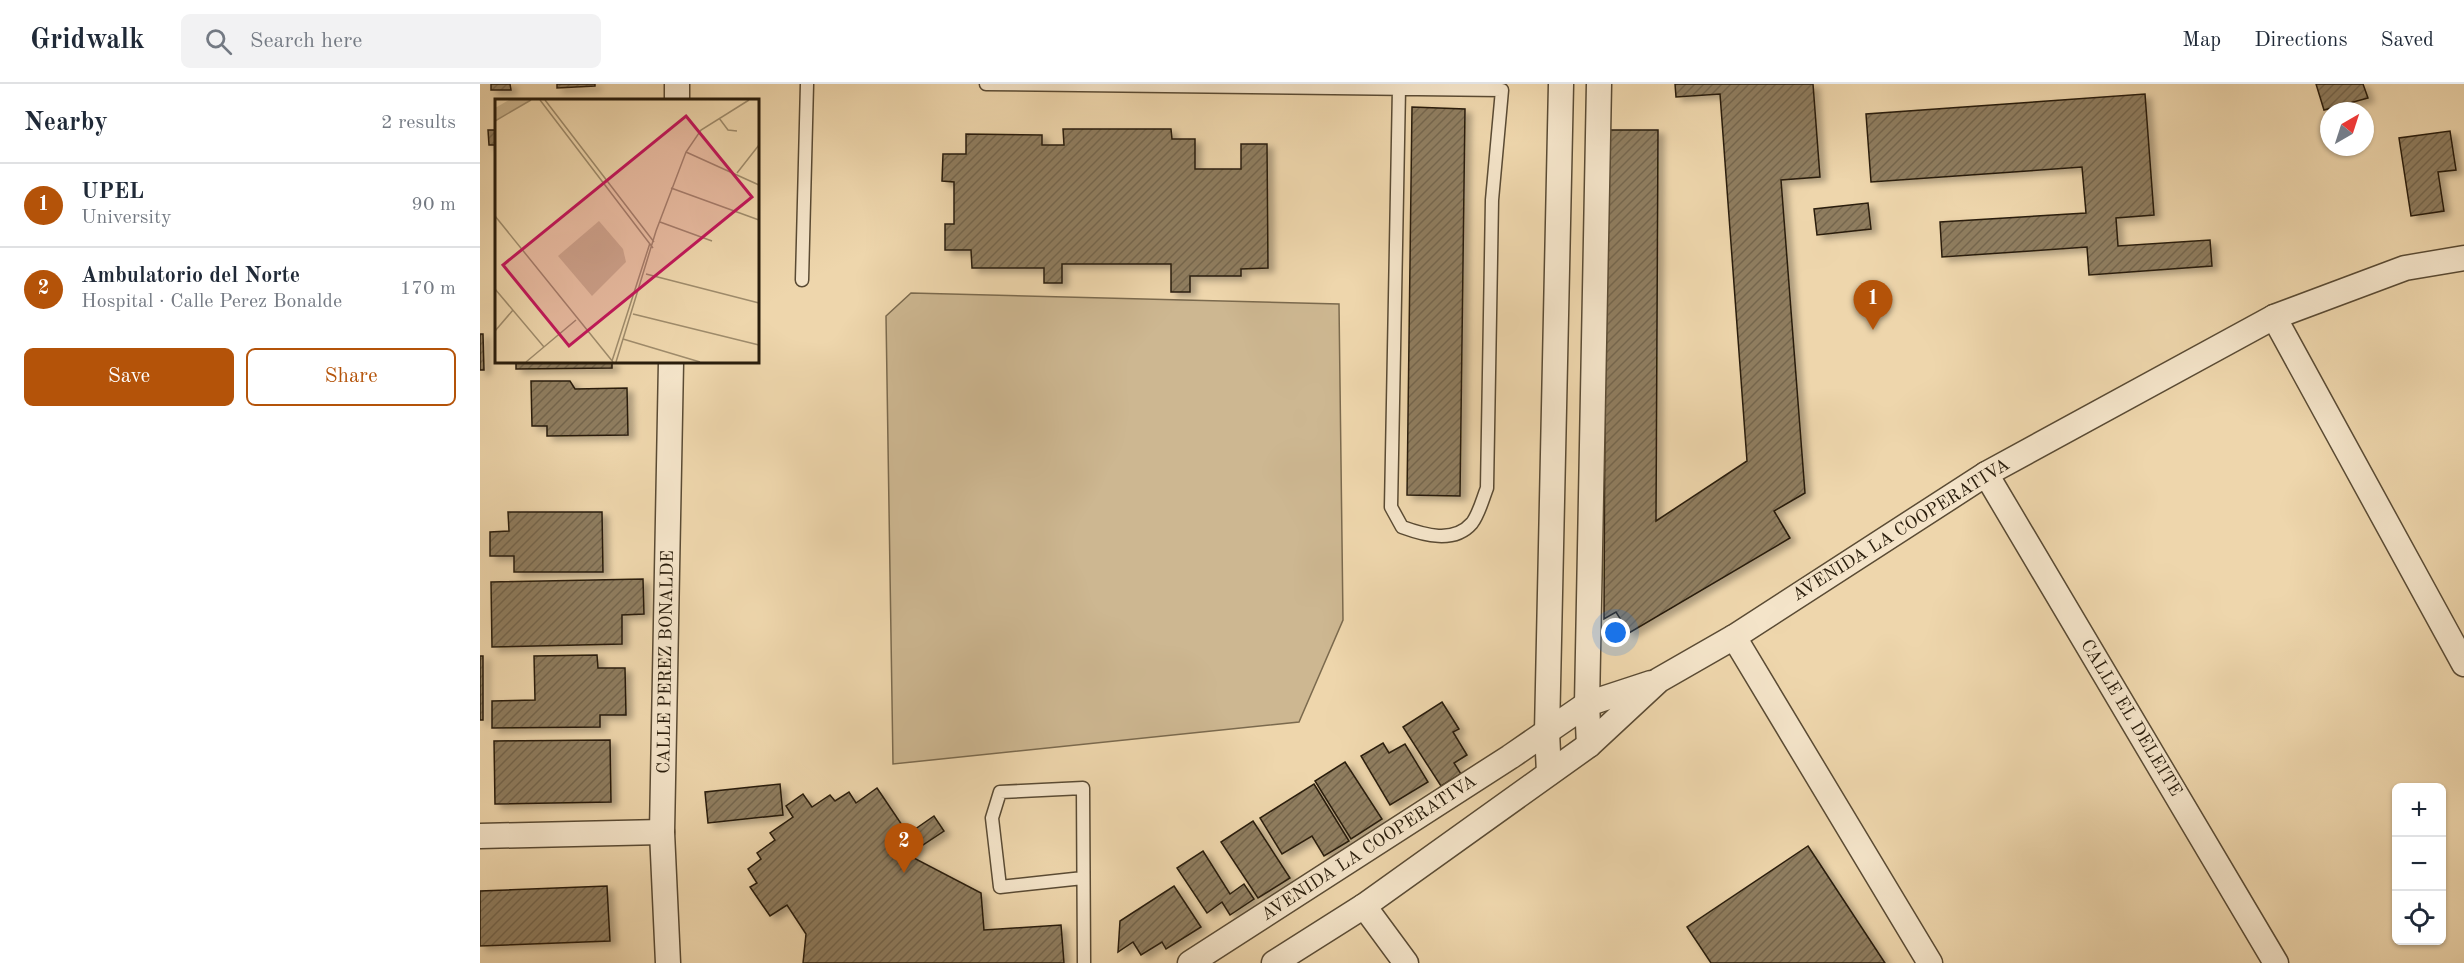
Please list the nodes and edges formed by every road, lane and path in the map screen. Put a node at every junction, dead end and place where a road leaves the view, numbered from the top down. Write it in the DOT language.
graph roads {
  1 [pos="807,84"];
  2 [pos="986,84"];
  3 [pos="1561,84"];
  4 [pos="1599,84"];
  5 [pos="1398,88"];
  6 [pos="2464,258"];
  7 [pos="802,280"];
  8 [pos="2274,317"];
  9 [pos="671,363"];
  10 [pos="1986,474"];
  11 [pos="1734,638"];
  12 [pos="2464,664"];
  13 [pos="1659,681"];
  14 [pos="1587,704"];
  15 [pos="1547,732"];
  16 [pos="1589,745"];
  17 [pos="1549,773"];
  18 [pos="662,832"];
  19 [pos="480,836"];
  20 [pos="1083,878"];
  21 [pos="1364,906"];
  22 [pos="668,963"];
  23 [pos="1084,963"];
  24 [pos="1190,963"];
  25 [pos="1274,963"];
  26 [pos="1406,963"];
  27 [pos="1930,963"];
  28 [pos="2276,963"];
  1 -- 7 [label="lane"];
  2 -- 5 [label="lane"];
  3 -- 15 [label="street"];
  4 -- 14 [label="street"];
  5 -- 5 [label="lane"];
  6 -- 8 [label="street, AVENIDA LA COOPERATIVA"];
  8 -- 10 [label="street, AVENIDA LA COOPERATIVA"];
  8 -- 12 [label="street"];
  9 -- 18 [label="street, CALLE PEREZ BONALDE"];
  10 -- 11 [label="street, AVENIDA LA COOPERATIVA"];
  10 -- 28 [label="street, CALLE EL DELEITE"];
  11 -- 13 [label="street, AVENIDA LA COOPERATIVA"];
  11 -- 27 [label="street"];
  13 -- 14 [label="street, AVENIDA LA COOPERATIVA"];
  13 -- 16 [label="street, AVENIDA LA COOPERATIVA"];
  14 -- 15 [label="street, AVENIDA LA COOPERATIVA"];
  14 -- 16 [label="street"];
  15 -- 17 [label="street"];
  15 -- 24 [label="street, AVENIDA LA COOPERATIVA"];
  16 -- 17 [label="street, AVENIDA LA COOPERATIVA"];
  17 -- 21 [label="street, AVENIDA LA COOPERATIVA"];
  18 -- 19 [label="street"];
  18 -- 22 [label="street, CALLE PEREZ BONALDE"];
  20 -- 20 [label="lane"];
  20 -- 23 [label="lane"];
  21 -- 25 [label="street, AVENIDA LA COOPERATIVA"];
  21 -- 26 [label="street"];
}
